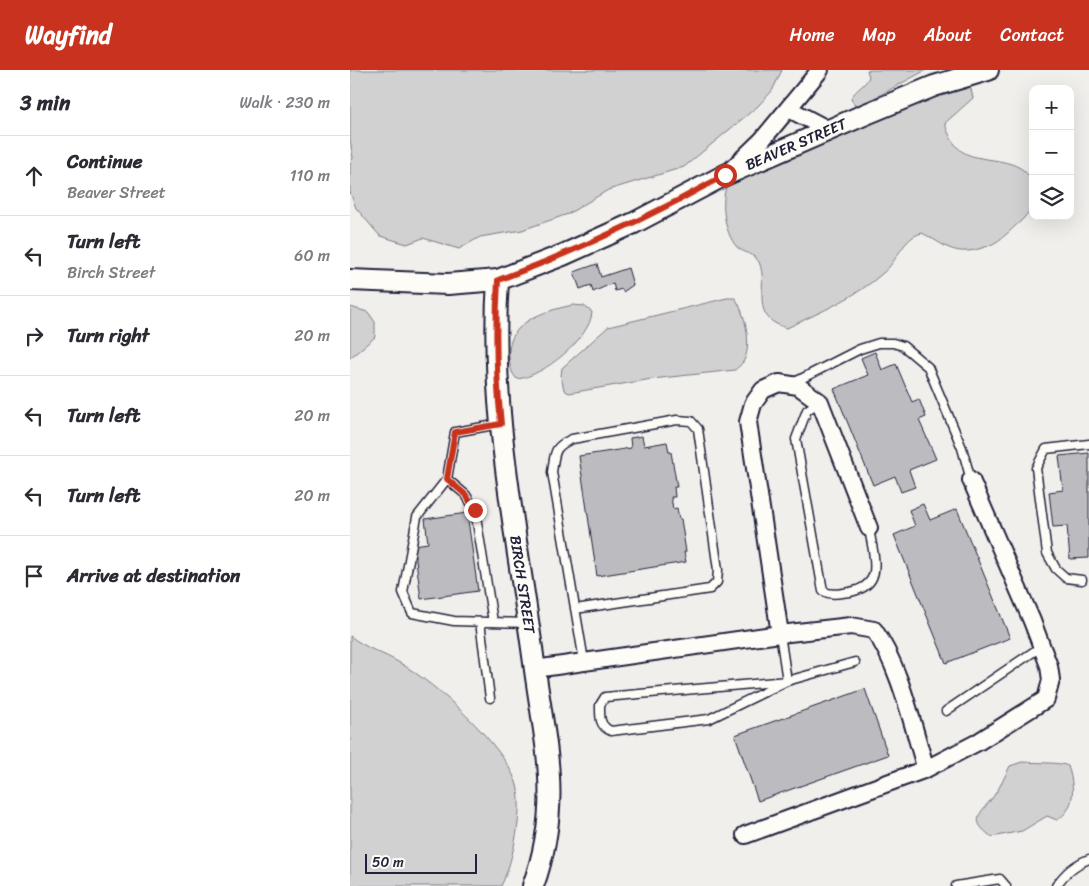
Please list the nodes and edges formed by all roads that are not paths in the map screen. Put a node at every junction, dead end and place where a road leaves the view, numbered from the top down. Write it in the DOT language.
graph roads {
  1 [pos="820,70"];
  2 [pos="988,70"];
  3 [pos="789,109"];
  4 [pos="829,130"];
  5 [pos="725,175"];
  6 [pos="350,280"];
  7 [pos="498,280"];
  8 [pos="788,385"];
  9 [pos="820,402"];
  10 [pos="501,424"];
  11 [pos="1089,444"];
  12 [pos="447,479"];
  13 [pos="971,480"];
  14 [pos="869,528"];
  15 [pos="1082,580"];
  16 [pos="575,609"];
  17 [pos="480,622"];
  18 [pos="493,622"];
  19 [pos="529,623"];
  20 [pos="780,634"];
  21 [pos="1042,646"];
  22 [pos="584,661"];
  23 [pos="855,662"];
  24 [pos="534,669"];
  25 [pos="787,681"];
  26 [pos="490,698"];
  27 [pos="946,711"];
  28 [pos="926,769"];
  29 [pos="745,835"];
  30 [pos="1089,860"];
  31 [pos="533,886"];
  32 [pos="956,886"];
  33 [pos="1006,886"];
  34 [pos="1056,886"];
  1 -- 3 [label="street"];
  2 -- 4 [label="street, BEAVER STREET"];
  3 -- 4 [label="street"];
  3 -- 5 [label="street"];
  4 -- 5 [label="street, BEAVER STREET"];
  5 -- 7 [label="street, BEAVER STREET"];
  6 -- 7 [label="street, BEAVER STREET"];
  7 -- 10 [label="street, BIRCH STREET"];
  8 -- 9 [label="street"];
  8 -- 13 [label="lane"];
  8 -- 20 [label="street"];
  9 -- 14 [label="street"];
  9 -- 14 [label="lane"];
  10 -- 12 [label="lane"];
  10 -- 19 [label="street, BIRCH STREET"];
  11 -- 15 [label="lane"];
  12 -- 17 [label="lane"];
  12 -- 18 [label="lane"];
  13 -- 21 [label="street"];
  16 -- 16 [label="lane"];
  16 -- 22 [label="lane"];
  17 -- 18 [label="lane"];
  17 -- 26 [label="lane"];
  18 -- 19 [label="lane"];
  19 -- 24 [label="street, BIRCH STREET"];
  20 -- 22 [label="street"];
  20 -- 25 [label="lane"];
  20 -- 28 [label="street"];
  21 -- 27 [label="lane"];
  21 -- 28 [label="street"];
  22 -- 24 [label="street"];
  23 -- 25 [label="lane"];
  24 -- 31 [label="street, BIRCH STREET"];
  25 -- 25 [label="lane"];
  28 -- 29 [label="street"];
  30 -- 34 [label="lane"];
  32 -- 33 [label="lane"];
}
